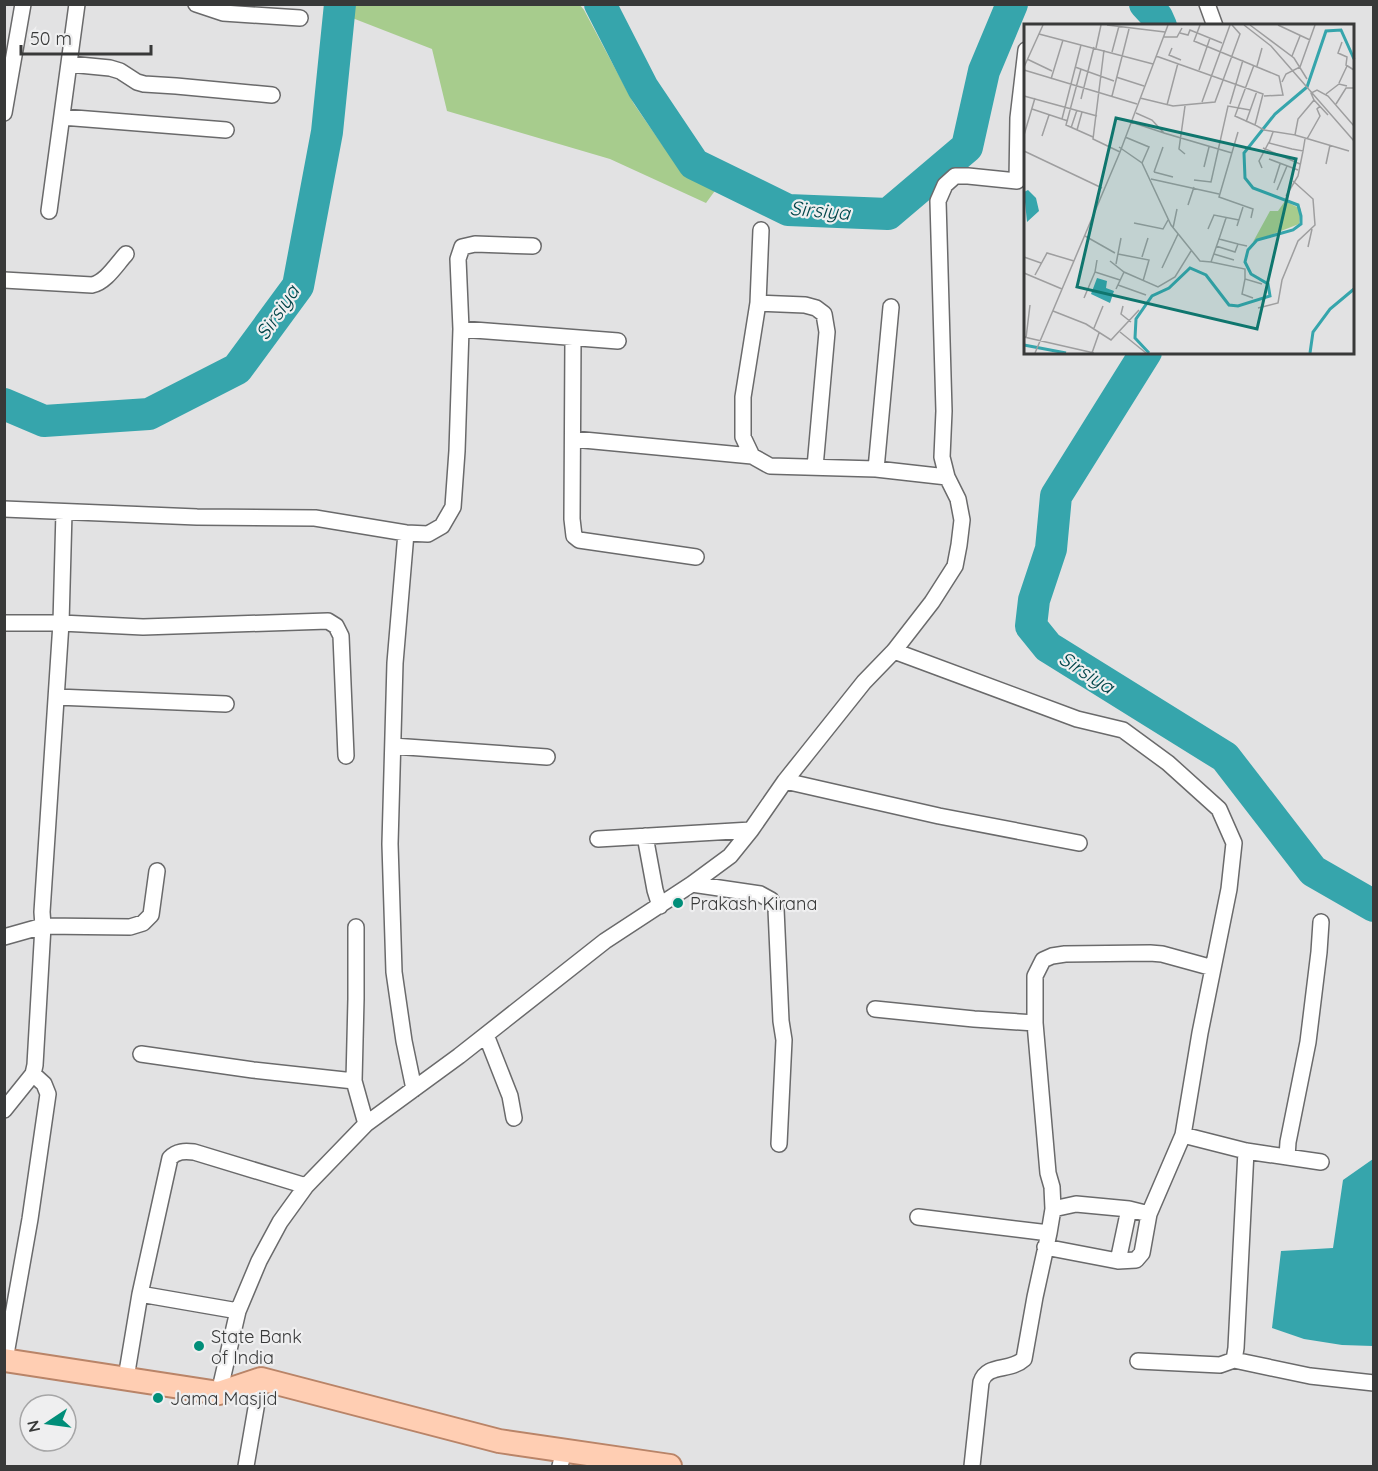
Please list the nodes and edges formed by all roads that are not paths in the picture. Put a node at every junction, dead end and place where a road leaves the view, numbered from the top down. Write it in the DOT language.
graph roads {
  1 [pos="23,4"];
  2 [pos="77,4"];
  3 [pos="196,4"];
  4 [pos="1207,4"];
  5 [pos="300,18"];
  6 [pos="1214,24"];
  7 [pos="69,64"];
  8 [pos="1024,67"];
  9 [pos="272,95"];
  10 [pos="4,113"];
  11 [pos="62,117"];
  12 [pos="226,130"];
  13 [pos="1021,181"];
  14 [pos="49,211"];
  15 [pos="761,230"];
  16 [pos="533,246"];
  17 [pos="126,254"];
  18 [pos="4,280"];
  19 [pos="758,303"];
  20 [pos="891,307"];
  21 [pos="461,329"];
  22 [pos="573,338"];
  23 [pos="618,341"];
  24 [pos="573,438"];
  25 [pos="752,456"];
  26 [pos="815,467"];
  27 [pos="876,469"];
  28 [pos="947,477"];
  29 [pos="4,509"];
  30 [pos="64,512"];
  31 [pos="406,534"];
  32 [pos="696,556"];
  33 [pos="4,623"];
  34 [pos="62,623"];
  35 [pos="894,651"];
  36 [pos="57,697"];
  37 [pos="226,704"];
  38 [pos="393,746"];
  39 [pos="346,756"];
  40 [pos="547,757"];
  41 [pos="785,781"];
  42 [pos="751,830"];
  43 [pos="645,836"];
  44 [pos="598,839"];
  45 [pos="1079,843"];
  46 [pos="157,871"];
  47 [pos="693,884"];
  48 [pos="660,906"];
  49 [pos="1322,922"];
  50 [pos="43,926"];
  51 [pos="356,927"];
  52 [pos="4,937"];
  53 [pos="1213,968"];
  54 [pos="875,1009"];
  55 [pos="1035,1023"];
  56 [pos="486,1035"];
  57 [pos="141,1054"];
  58 [pos="33,1074"];
  59 [pos="354,1081"];
  60 [pos="414,1089"];
  61 [pos="4,1110"];
  62 [pos="514,1118"];
  63 [pos="366,1124"];
  64 [pos="1183,1135"];
  65 [pos="779,1144"];
  66 [pos="1246,1151"];
  67 [pos="1287,1157"];
  68 [pos="1321,1162"];
  69 [pos="306,1186"];
  70 [pos="1053,1209"];
  71 [pos="1129,1209"];
  72 [pos="1149,1214"];
  73 [pos="918,1217"];
  74 [pos="1047,1240"];
  75 [pos="1118,1261"];
  76 [pos="140,1294"];
  77 [pos="238,1311"];
  78 [pos="1233,1359"];
  79 [pos="5,1360"];
  80 [pos="1138,1361"];
  81 [pos="126,1378"];
  82 [pos="261,1379"];
  83 [pos="1374,1383"];
  84 [pos="219,1394"];
  85 [pos="562,1459"];
  86 [pos="246,1467"];
  87 [pos="670,1467"];
  88 [pos="972,1467"];
  1 -- 10 [label="street"];
  2 -- 7 [label="street"];
  3 -- 5 [label="street"];
  4 -- 6 [label="street"];
  7 -- 9 [label="street"];
  7 -- 11 [label="street"];
  8 -- 13 [label="street"];
  11 -- 12 [label="street"];
  11 -- 14 [label="street"];
  13 -- 28 [label="street"];
  15 -- 19 [label="street"];
  16 -- 21 [label="street"];
  17 -- 18 [label="street"];
  19 -- 25 [label="street"];
  19 -- 26 [label="street"];
  20 -- 27 [label="street"];
  21 -- 22 [label="street"];
  21 -- 31 [label="street"];
  22 -- 23 [label="street"];
  22 -- 24 [label="street"];
  24 -- 25 [label="street"];
  24 -- 32 [label="street"];
  25 -- 26 [label="street"];
  26 -- 27 [label="street"];
  27 -- 28 [label="street"];
  28 -- 35 [label="street"];
  29 -- 30 [label="street"];
  30 -- 31 [label="street"];
  30 -- 34 [label="street"];
  31 -- 38 [label="street"];
  33 -- 34 [label="street"];
  34 -- 36 [label="street"];
  34 -- 39 [label="street"];
  35 -- 41 [label="street"];
  35 -- 53 [label="street"];
  36 -- 37 [label="street"];
  36 -- 50 [label="street"];
  38 -- 40 [label="street"];
  38 -- 60 [label="street"];
  41 -- 42 [label="street"];
  41 -- 45 [label="street"];
  42 -- 43 [label="street"];
  42 -- 47 [label="street"];
  43 -- 44 [label="street"];
  43 -- 48 [label="street"];
  46 -- 50 [label="street"];
  47 -- 48 [label="street"];
  47 -- 65 [label="street"];
  48 -- 56 [label="street"];
  49 -- 67 [label="street"];
  50 -- 52 [label="street"];
  50 -- 58 [label="street"];
  51 -- 59 [label="street"];
  53 -- 55 [label="street"];
  53 -- 64 [label="street"];
  54 -- 55 [label="street"];
  55 -- 70 [label="street"];
  56 -- 60 [label="street"];
  56 -- 62 [label="street"];
  57 -- 59 [label="street"];
  58 -- 61 [label="street"];
  58 -- 79 [label="street"];
  59 -- 63 [label="street"];
  60 -- 63 [label="street"];
  63 -- 69 [label="street"];
  64 -- 66 [label="street"];
  64 -- 72 [label="street"];
  66 -- 67 [label="street"];
  66 -- 78 [label="street"];
  67 -- 68 [label="street"];
  69 -- 76 [label="street"];
  69 -- 77 [label="street"];
  70 -- 71 [label="street"];
  70 -- 74 [label="street"];
  71 -- 72 [label="street"];
  71 -- 75 [label="street"];
  72 -- 75 [label="street"];
  73 -- 74 [label="street"];
  74 -- 75 [label="street"];
  74 -- 88 [label="street"];
  76 -- 77 [label="street"];
  76 -- 81 [label="street"];
  77 -- 84 [label="street"];
  78 -- 80 [label="street"];
  78 -- 83 [label="street"];
  79 -- 81 [label="main road"];
  81 -- 84 [label="main road"];
  82 -- 84 [label="main road"];
  82 -- 85 [label="main road"];
  82 -- 86 [label="street"];
  85 -- 87 [label="main road"];
}
